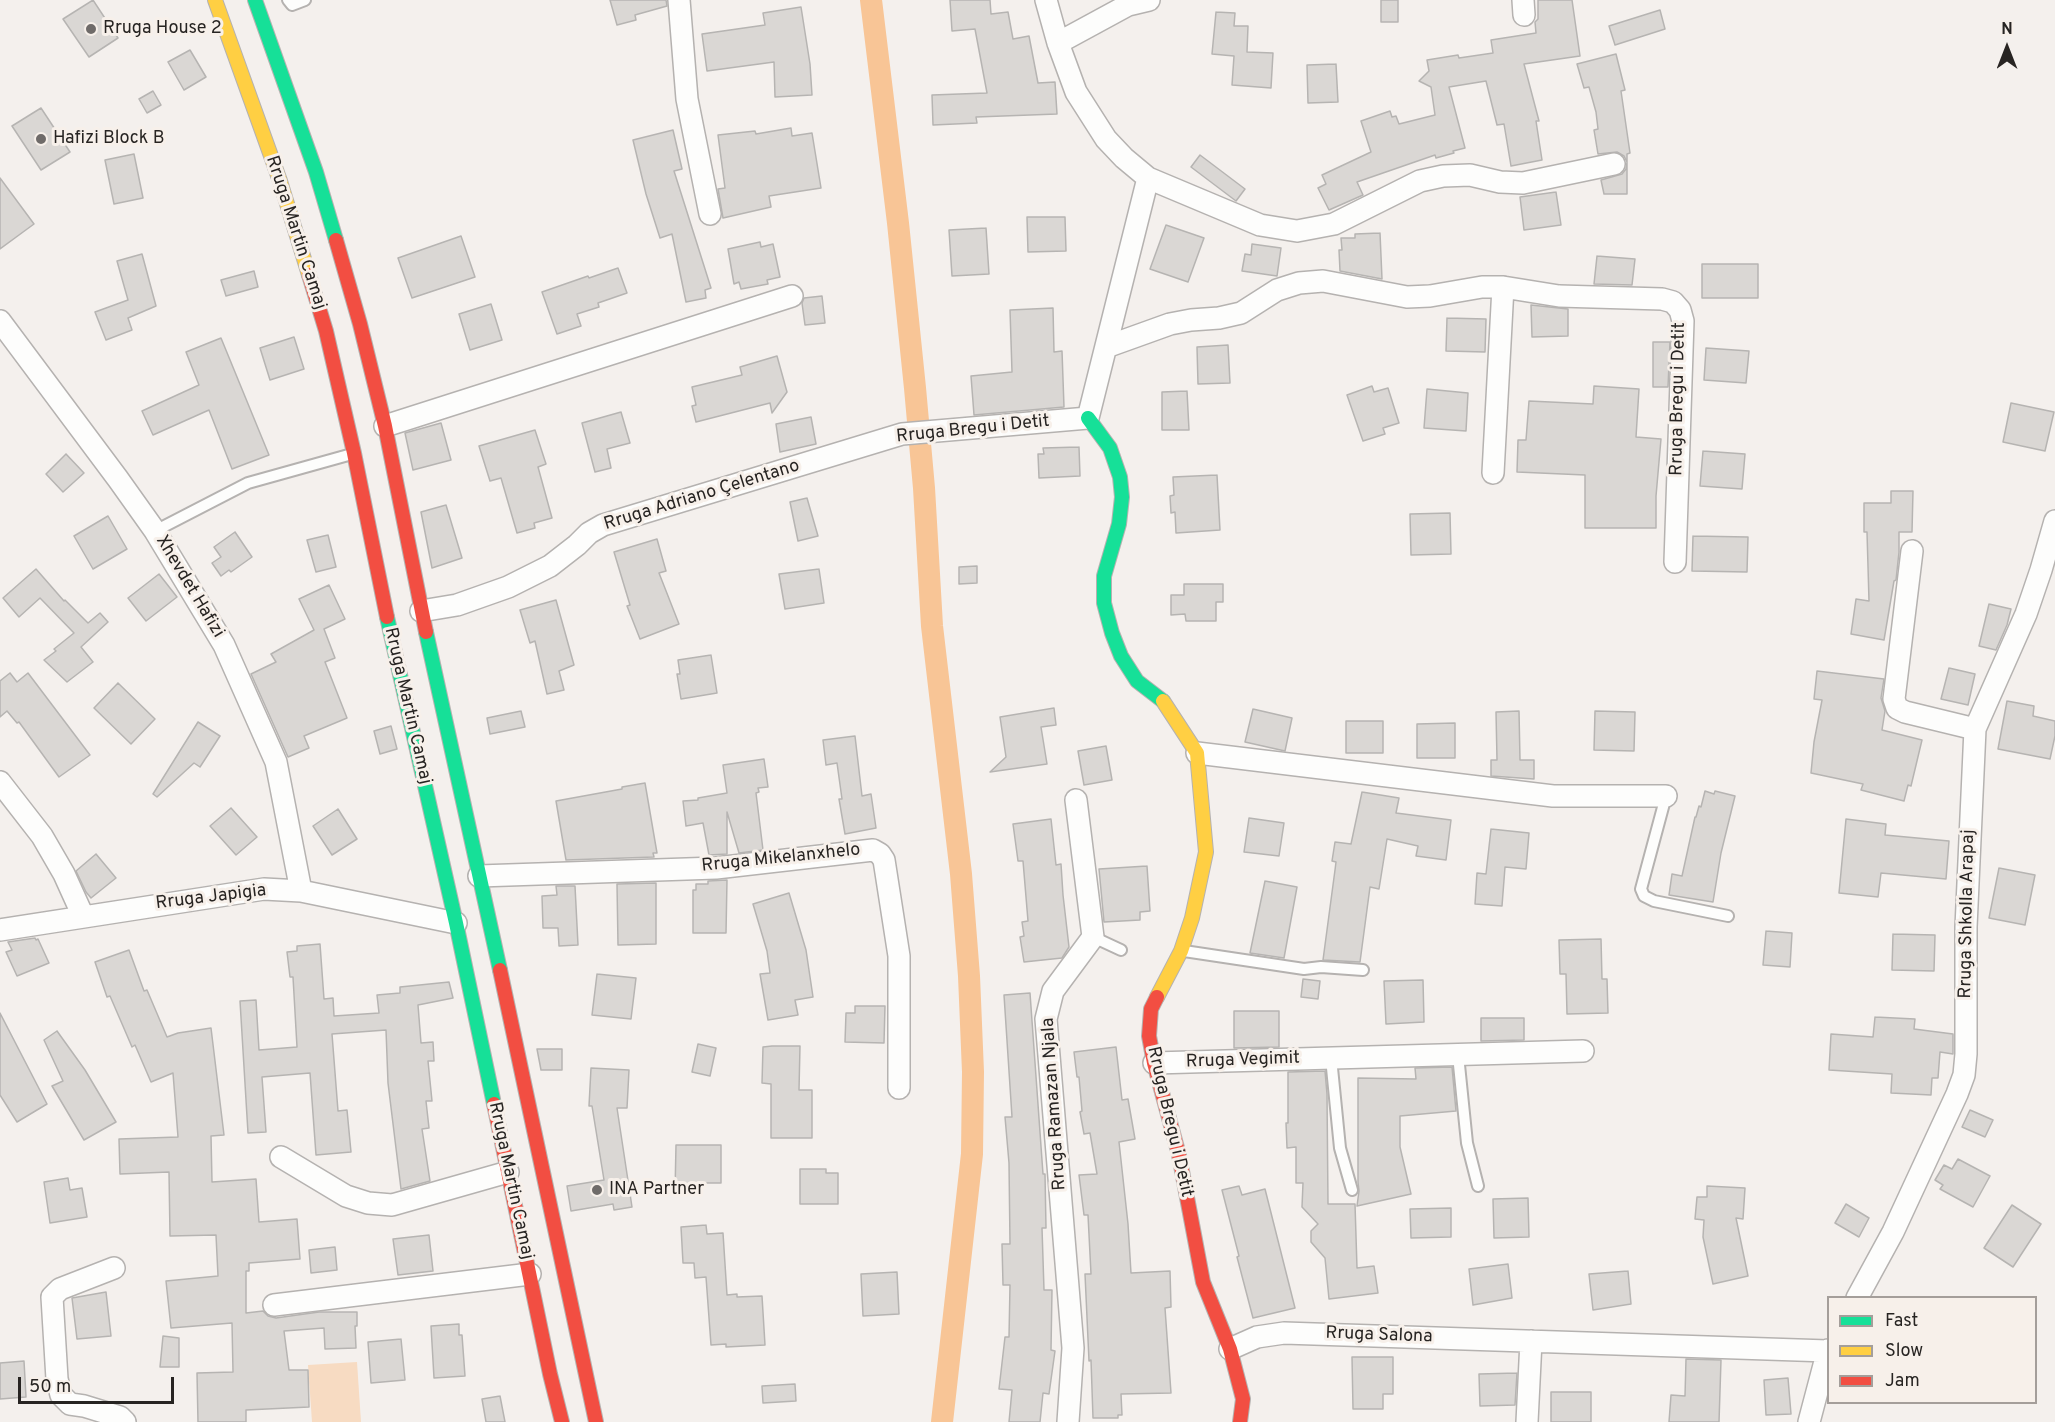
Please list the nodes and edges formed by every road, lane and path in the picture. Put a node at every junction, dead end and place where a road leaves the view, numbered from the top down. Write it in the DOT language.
graph roads {
  1 [pos="215,0"];
  2 [pos="255,0"];
  3 [pos="288,0"];
  4 [pos="304,0"];
  5 [pos="679,0"];
  6 [pos="1046,0"];
  7 [pos="1149,0"];
  8 [pos="1058,43"];
  9 [pos="1614,164"];
  10 [pos="1148,178"];
  11 [pos="710,214"];
  12 [pos="1503,287"];
  13 [pos="792,296"];
  14 [pos="0,321"];
  15 [pos="1106,346"];
  16 [pos="1088,418"];
  17 [pos="385,426"];
  18 [pos="859,447"];
  19 [pos="354,453"];
  20 [pos="1493,473"];
  21 [pos="2055,521"];
  22 [pos="155,531"];
  23 [pos="1912,551"];
  24 [pos="1675,562"];
  25 [pos="421,611"];
  26 [pos="1975,729"];
  27 [pos="1197,753"];
  28 [pos="0,782"];
  29 [pos="1666,796"];
  30 [pos="1076,800"];
  31 [pos="479,876"];
  32 [pos="301,891"];
  33 [pos="83,916"];
  34 [pos="1728,916"];
  35 [pos="456,923"];
  36 [pos="0,930"];
  37 [pos="1093,937"];
  38 [pos="1121,950"];
  39 [pos="1181,951"];
  40 [pos="1363,970"];
  41 [pos="1583,1051"];
  42 [pos="1458,1055"];
  43 [pos="1331,1058"];
  44 [pos="1154,1063"];
  45 [pos="899,1088"];
  46 [pos="281,1157"];
  47 [pos="508,1172"];
  48 [pos="1478,1186"];
  49 [pos="1352,1190"];
  50 [pos="114,1268"];
  51 [pos="530,1274"];
  52 [pos="1858,1296"];
  53 [pos="274,1305"];
  54 [pos="1531,1341"];
  55 [pos="1230,1350"];
  56 [pos="1827,1350"];
  57 [pos="1827,1354"];
  58 [pos="125,1422"];
  59 [pos="562,1422"];
  60 [pos="596,1422"];
  61 [pos="1068,1422"];
  62 [pos="1240,1422"];
  63 [pos="1527,1422"];
  64 [pos="1809,1422"];
  1 -- 19 [label="main road, Rruga Martin Camaj"];
  2 -- 17 [label="main road, Rruga Martin Camaj"];
  3 -- 4 [label="lane"];
  5 -- 11 [label="street"];
  6 -- 8 [label="street"];
  7 -- 8 [label="street"];
  8 -- 10 [label="street"];
  9 -- 10 [label="street"];
  10 -- 15 [label="street"];
  12 -- 15 [label="street, Rruga Bregu i Detit"];
  12 -- 20 [label="street"];
  12 -- 24 [label="street, Rruga Bregu i Detit"];
  13 -- 17 [label="street"];
  14 -- 22 [label="street, Xhevdet Hafizi"];
  15 -- 16 [label="street"];
  16 -- 18 [label="street, Rruga Bregu i Detit"];
  16 -- 27 [label="main road, Rruga Bregu i Detit"];
  17 -- 25 [label="main road, Rruga Martin Camaj"];
  18 -- 25 [label="street, Rruga Adriano Çelentano"];
  19 -- 22 [label="lane"];
  19 -- 35 [label="main road, Rruga Martin Camaj"];
  21 -- 26 [label="street, Rruga Shkolla Arapaj"];
  22 -- 32 [label="street, Xhevdet Hafizi"];
  23 -- 26 [label="street"];
  25 -- 31 [label="main road, Rruga Martin Camaj"];
  26 -- 52 [label="street, Rruga Shkolla Arapaj"];
  27 -- 29 [label="street"];
  27 -- 39 [label="main road, Rruga Bregu i Detit"];
  28 -- 33 [label="street"];
  29 -- 34 [label="lane"];
  30 -- 37 [label="street"];
  31 -- 45 [label="street, Rruga Mikelanxhelo"];
  31 -- 60 [label="main road, Rruga Martin Camaj"];
  32 -- 33 [label="street, Rruga Japigia"];
  32 -- 35 [label="street, Rruga Japigia"];
  33 -- 36 [label="street, Rruga Japigia"];
  35 -- 47 [label="main road, Rruga Martin Camaj"];
  37 -- 38 [label="lane"];
  37 -- 61 [label="street, Rruga Ramazan Njala"];
  39 -- 40 [label="lane"];
  39 -- 44 [label="main road, Rruga Bregu i Detit"];
  41 -- 42 [label="street, Rruga Vegimit"];
  42 -- 43 [label="street, Rruga Vegimit"];
  42 -- 48 [label="lane"];
  43 -- 44 [label="street, Rruga Vegimit"];
  43 -- 49 [label="lane"];
  44 -- 55 [label="main road, Rruga Bregu i Detit"];
  46 -- 47 [label="street"];
  47 -- 51 [label="main road, Rruga Martin Camaj"];
  50 -- 58 [label="street"];
  51 -- 53 [label="street"];
  51 -- 59 [label="main road, Rruga Martin Camaj"];
  54 -- 55 [label="street, Rruga Salona"];
  54 -- 56 [label="street, Rruga Salona"];
  54 -- 63 [label="street"];
  55 -- 62 [label="main road, Rruga Bregu i Detit"];
  57 -- 64 [label="street"];
}
